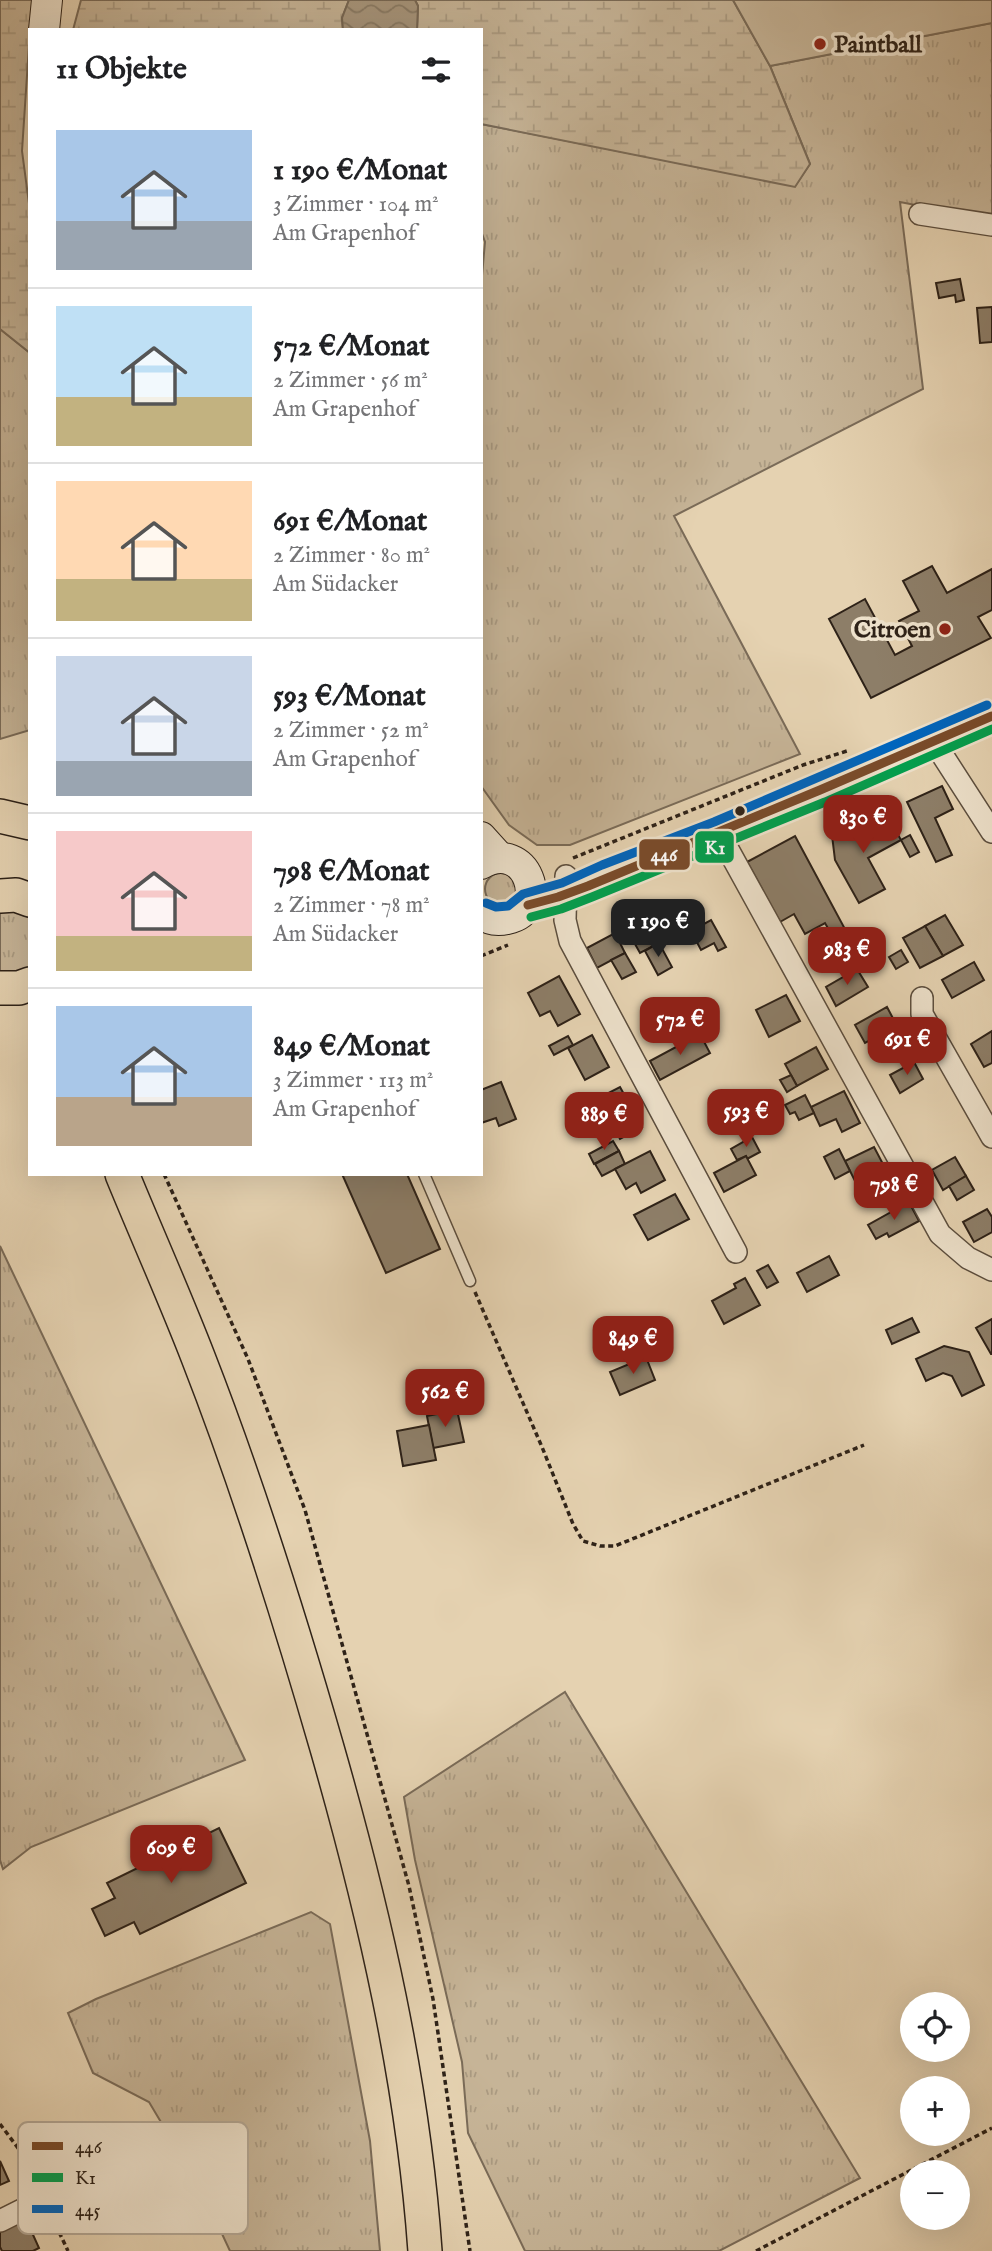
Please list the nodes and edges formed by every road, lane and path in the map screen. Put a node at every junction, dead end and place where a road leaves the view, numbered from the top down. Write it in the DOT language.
graph roads {
  1 [pos="47,0"];
  2 [pos="44,28"];
  3 [pos="920,214"];
  4 [pos="992,225"];
  5 [pos="992,716"];
  6 [pos="934,742"];
  7 [pos="852,749"];
  8 [pos="0,816"];
  9 [pos="28,823"];
  10 [pos="992,832"];
  11 [pos="719,833"];
  12 [pos="487,853"];
  13 [pos="565,877"];
  14 [pos="528,891"];
  15 [pos="0,895"];
  16 [pos="28,899"];
  17 [pos="489,928"];
  18 [pos="483,949"];
  19 [pos="922,998"];
  20 [pos="992,1137"];
  21 [pos="123,1176"];
  22 [pos="165,1176"];
  23 [pos="425,1176"];
  24 [pos="736,1252"];
  25 [pos="992,1269"];
  26 [pos="470,1281"];
  27 [pos="864,1445"];
  28 [pos="992,2128"];
  29 [pos="18,2212"];
  30 [pos="0,2221"];
  31 [pos="425,2251"];
  32 [pos="470,2251"];
  33 [pos="756,2251"];
  1 -- 2 [label="street"];
  3 -- 4 [label="street"];
  5 -- 6 [label="street"];
  6 -- 10 [label="street"];
  6 -- 11 [label="street"];
  7 -- 13 [label="path"];
  8 -- 9 [label="main road"];
  11 -- 13 [label="street"];
  11 -- 25 [label="street"];
  12 -- 14 [label="street"];
  13 -- 14 [label="street"];
  13 -- 24 [label="street"];
  14 -- 17 [label="street"];
  15 -- 16 [label="main road"];
  17 -- 18 [label="path"];
  19 -- 20 [label="street"];
  21 -- 31 [label="main road"];
  22 -- 32 [label="path"];
  23 -- 26 [label="lane"];
  26 -- 27 [label="path"];
  28 -- 33 [label="path"];
  29 -- 30 [label="street"];
}
